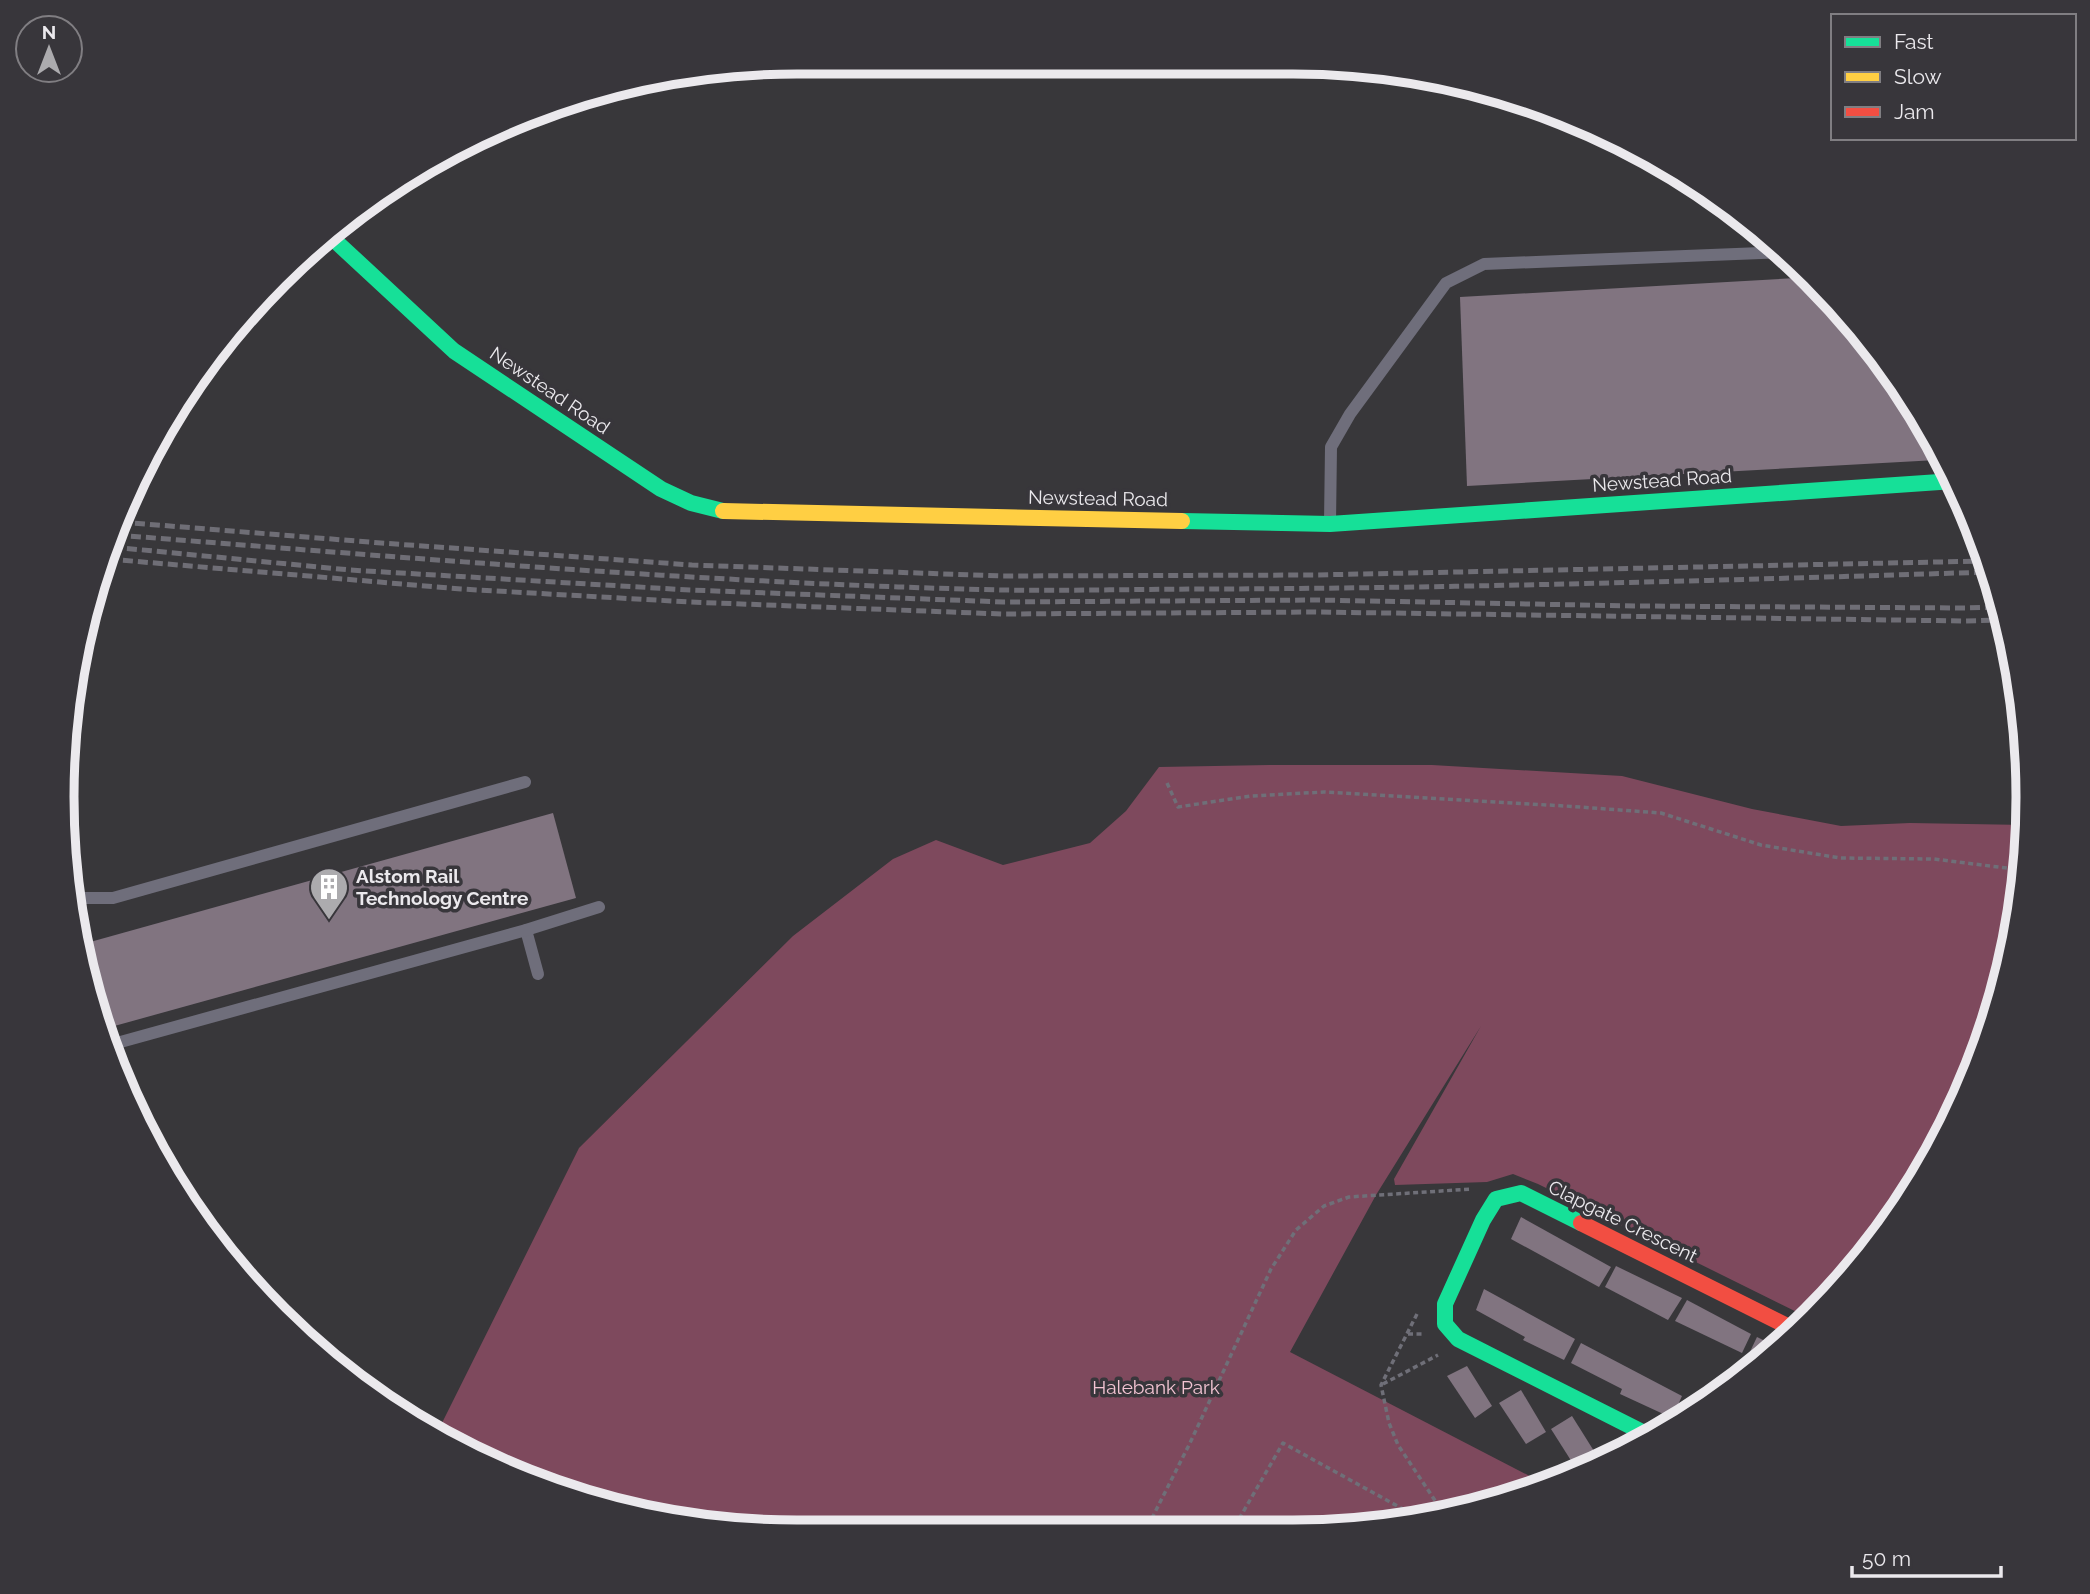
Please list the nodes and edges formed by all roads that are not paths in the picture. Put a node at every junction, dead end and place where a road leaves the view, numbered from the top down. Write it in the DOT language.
graph roads {
  1 [pos="335,241"];
  2 [pos="1768,252"];
  3 [pos="1944,482"];
  4 [pos="1331,524"];
  5 [pos="525,782"];
  6 [pos="81,898"];
  7 [pos="599,907"];
  8 [pos="526,930"];
  9 [pos="538,974"];
  10 [pos="117,1043"];
  11 [pos="1787,1326"];
  12 [pos="1641,1431"];
  1 -- 4 [label="street, Newstead Road"];
  2 -- 4 [label="lane"];
  3 -- 4 [label="street, Newstead Road"];
  5 -- 6 [label="lane"];
  7 -- 8 [label="lane"];
  8 -- 9 [label="lane"];
  8 -- 10 [label="lane"];
  11 -- 12 [label="street, Clapgate Crescent"];
}
